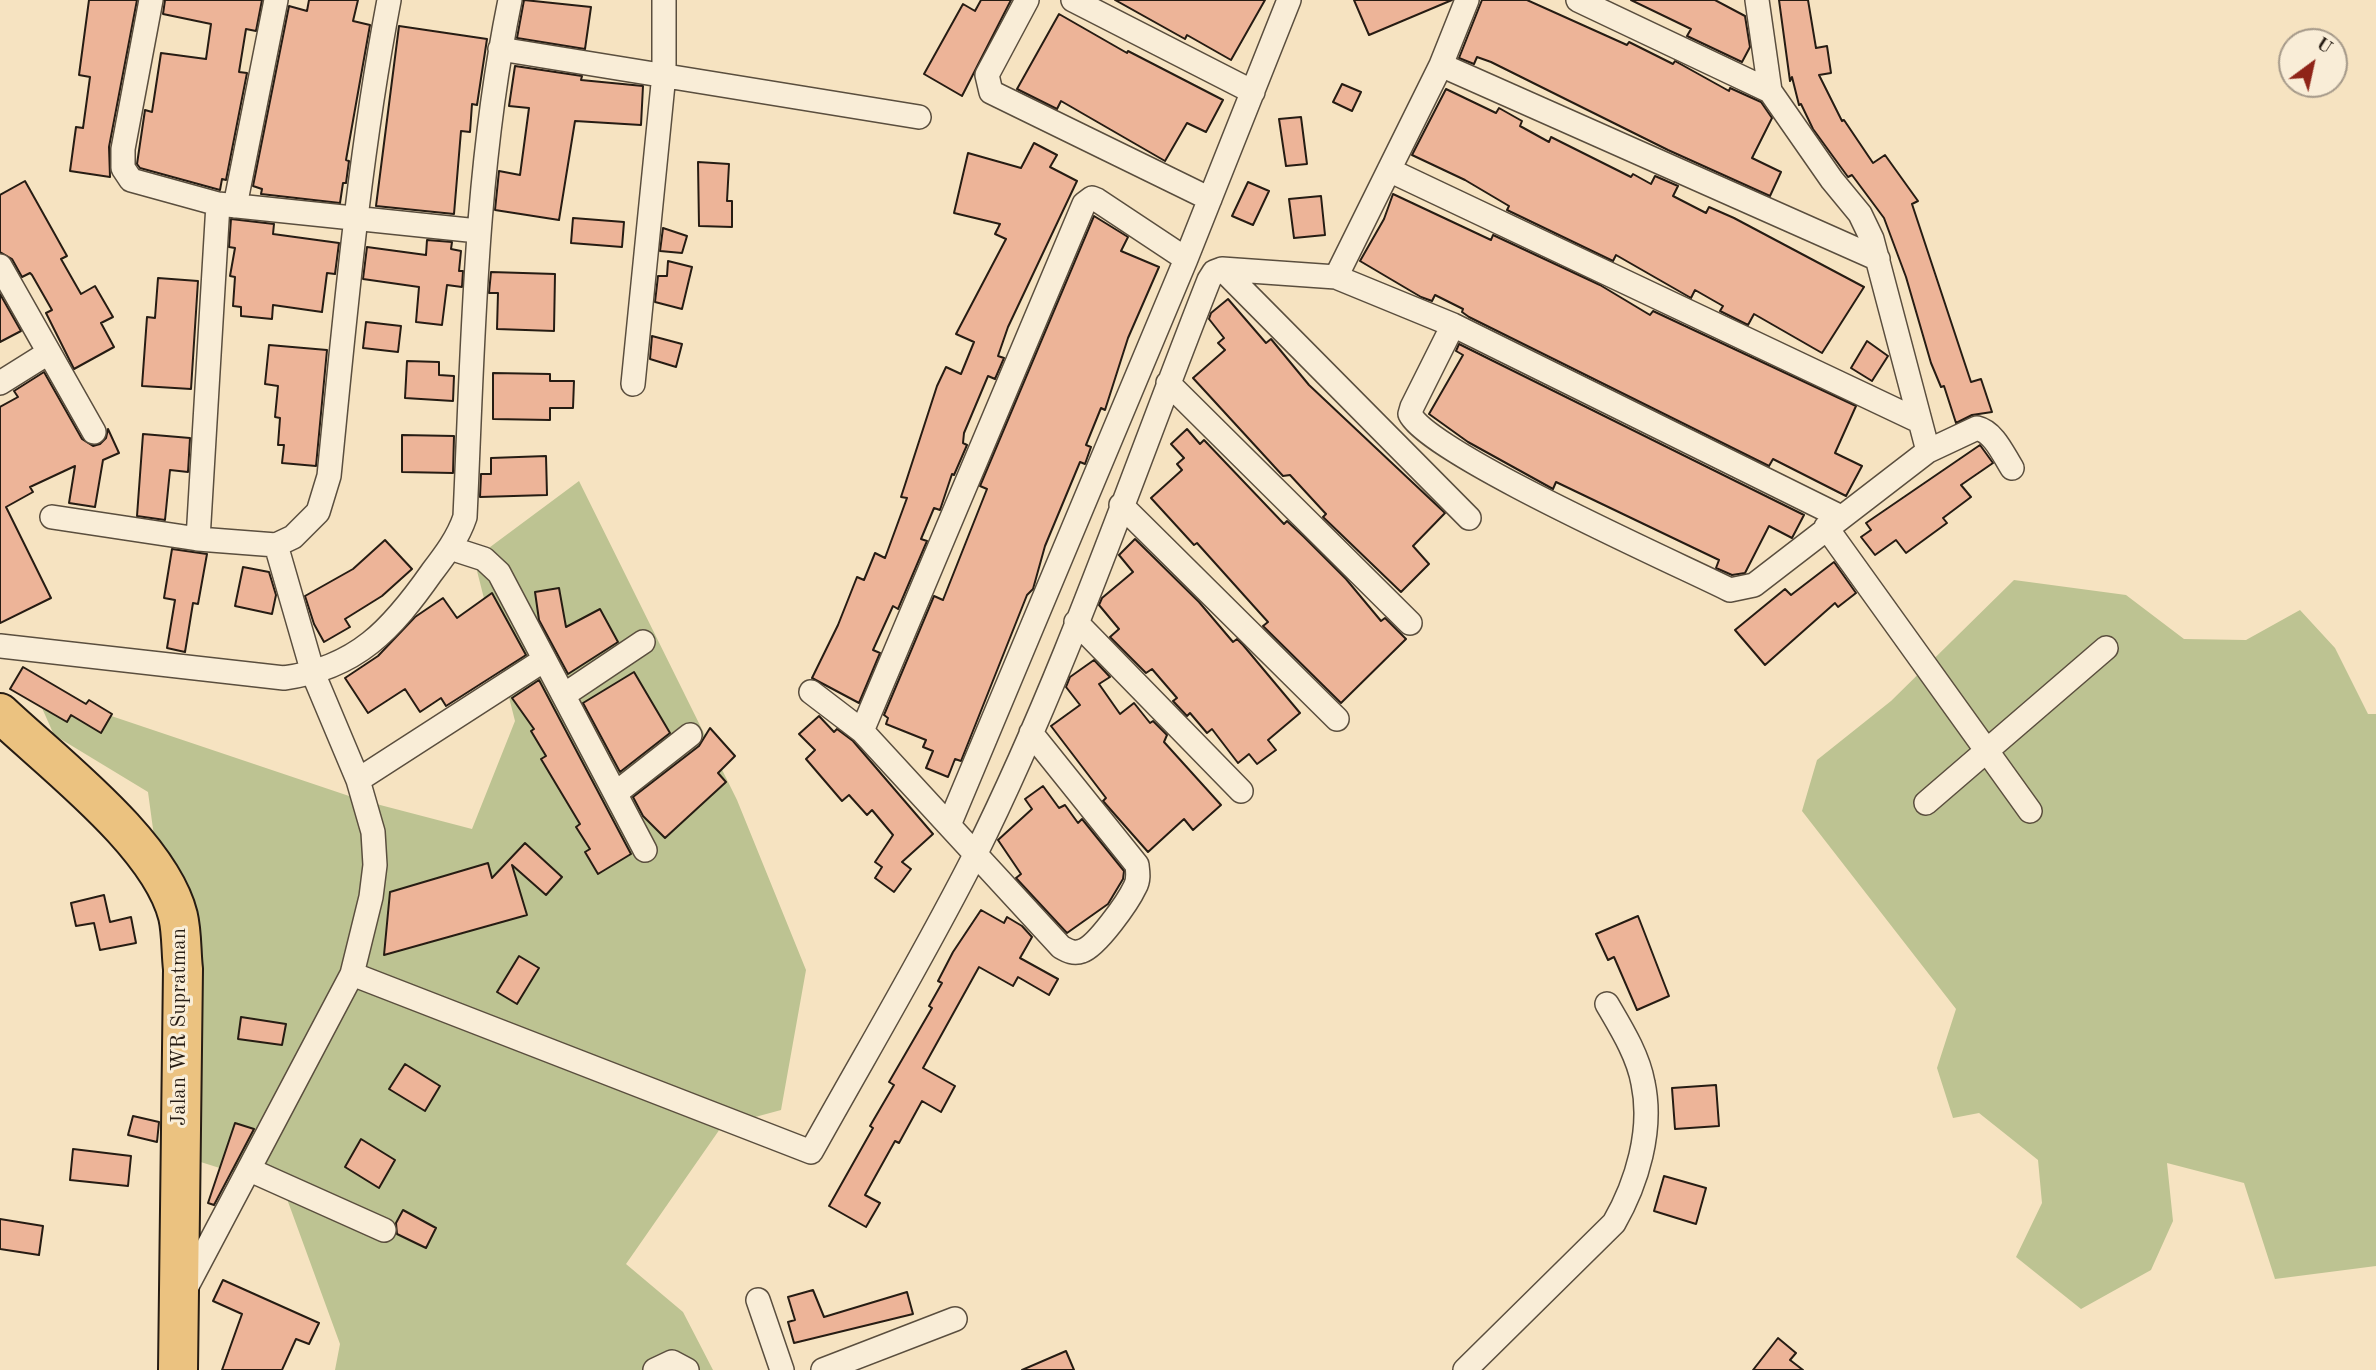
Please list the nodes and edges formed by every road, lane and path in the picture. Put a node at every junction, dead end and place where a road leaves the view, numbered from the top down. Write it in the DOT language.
graph roads {
  1 [pos="150,0"];
  2 [pos="276,0"];
  3 [pos="389,0"];
  4 [pos="509,0"];
  5 [pos="664,0"];
  6 [pos="1027,0"];
  7 [pos="1073,0"];
  8 [pos="1289,0"];
  9 [pos="1467,0"];
  10 [pos="1578,0"];
  11 [pos="1757,0"];
  12 [pos="500,49"];
  13 [pos="1441,65"];
  14 [pos="664,74"];
  15 [pos="1770,91"];
  16 [pos="1253,92"];
  17 [pos="919,117"];
  18 [pos="1389,170"];
  19 [pos="1210,199"];
  20 [pos="226,205"];
  21 [pos="354,218"];
  22 [pos="478,230"];
  23 [pos="1186,259"];
  24 [pos="1878,259"];
  25 [pos="0,266"];
  26 [pos="1222,269"];
  27 [pos="1336,277"];
  28 [pos="1453,325"];
  29 [pos="48,353"];
  30 [pos="0,383"];
  31 [pos="1168,383"];
  32 [pos="633,384"];
  33 [pos="1919,421"];
  34 [pos="94,432"];
  35 [pos="1928,451"];
  36 [pos="2012,468"];
  37 [pos="1121,505"];
  38 [pos="52,517"];
  39 [pos="1469,519"];
  40 [pos="1833,521"];
  41 [pos="198,539"];
  42 [pos="276,544"];
  43 [pos="450,548"];
  44 [pos="1076,622"];
  45 [pos="1410,623"];
  46 [pos="643,642"];
  47 [pos="0,646"];
  48 [pos="2106,648"];
  49 [pos="544,660"];
  50 [pos="313,673"];
  51 [pos="811,692"];
  52 [pos="564,695"];
  53 [pos="0,713"];
  54 [pos="1337,719"];
  55 [pos="862,731"];
  56 [pos="1031,733"];
  57 [pos="690,735"];
  58 [pos="1987,752"];
  59 [pos="358,780"];
  60 [pos="1241,791"];
  61 [pos="617,793"];
  62 [pos="1926,803"];
  63 [pos="2029,811"];
  64 [pos="961,838"];
  65 [pos="645,850"];
  66 [pos="352,974"];
  67 [pos="1607,1004"];
  68 [pos="250,1170"];
  69 [pos="384,1230"];
  70 [pos="758,1300"];
  71 [pos="177,1306"];
  72 [pos="955,1319"];
  73 [pos="178,1370"];
  74 [pos="655,1370"];
  75 [pos="687,1370"];
  76 [pos="782,1370"];
  77 [pos="823,1370"];
  78 [pos="1465,1370"];
  1 -- 20 [label="street"];
  2 -- 20 [label="street"];
  3 -- 21 [label="street"];
  4 -- 12 [label="street"];
  5 -- 14 [label="street"];
  6 -- 19 [label="street"];
  7 -- 16 [label="street"];
  8 -- 16 [label="street"];
  9 -- 13 [label="street"];
  10 -- 15 [label="street"];
  11 -- 15 [label="street"];
  12 -- 14 [label="street"];
  12 -- 22 [label="street"];
  13 -- 18 [label="street"];
  13 -- 24 [label="street"];
  14 -- 17 [label="street"];
  14 -- 32 [label="street"];
  15 -- 24 [label="street"];
  16 -- 19 [label="street"];
  18 -- 27 [label="street"];
  18 -- 33 [label="street"];
  19 -- 23 [label="street"];
  20 -- 21 [label="street"];
  20 -- 41 [label="street"];
  21 -- 22 [label="street"];
  21 -- 42 [label="street"];
  22 -- 43 [label="street"];
  23 -- 55 [label="street"];
  23 -- 64 [label="street"];
  24 -- 33 [label="street"];
  25 -- 29 [label="street"];
  26 -- 27 [label="street"];
  26 -- 31 [label="street"];
  26 -- 39 [label="street"];
  27 -- 28 [label="street"];
  28 -- 40 [label="street"];
  28 -- 40 [label="street"];
  29 -- 30 [label="street"];
  29 -- 34 [label="street"];
  31 -- 37 [label="street"];
  31 -- 45 [label="street"];
  33 -- 35 [label="street"];
  35 -- 36 [label="street"];
  35 -- 40 [label="street"];
  37 -- 44 [label="street"];
  37 -- 54 [label="street"];
  38 -- 41 [label="street"];
  40 -- 58 [label="street"];
  41 -- 42 [label="street"];
  42 -- 50 [label="street"];
  43 -- 49 [label="street"];
  43 -- 50 [label="street"];
  44 -- 56 [label="street"];
  44 -- 60 [label="street"];
  46 -- 52 [label="street"];
  47 -- 50 [label="street"];
  48 -- 58 [label="street"];
  49 -- 52 [label="street"];
  49 -- 59 [label="street"];
  50 -- 59 [label="street"];
  51 -- 55 [label="street"];
  52 -- 61 [label="street"];
  53 -- 71 [label="highway, Jalan WR Supratman"];
  55 -- 64 [label="street"];
  56 -- 64 [label="street"];
  56 -- 64 [label="street"];
  57 -- 61 [label="street"];
  58 -- 62 [label="street"];
  58 -- 63 [label="street"];
  59 -- 66 [label="street"];
  61 -- 65 [label="street"];
  64 -- 66 [label="street"];
  66 -- 68 [label="street"];
  67 -- 78 [label="street"];
  68 -- 69 [label="street"];
  68 -- 71 [label="street"];
  70 -- 76 [label="street"];
  71 -- 73 [label="highway, Jalan WR Supratman"];
  72 -- 77 [label="street"];
  74 -- 75 [label="street"];
}
